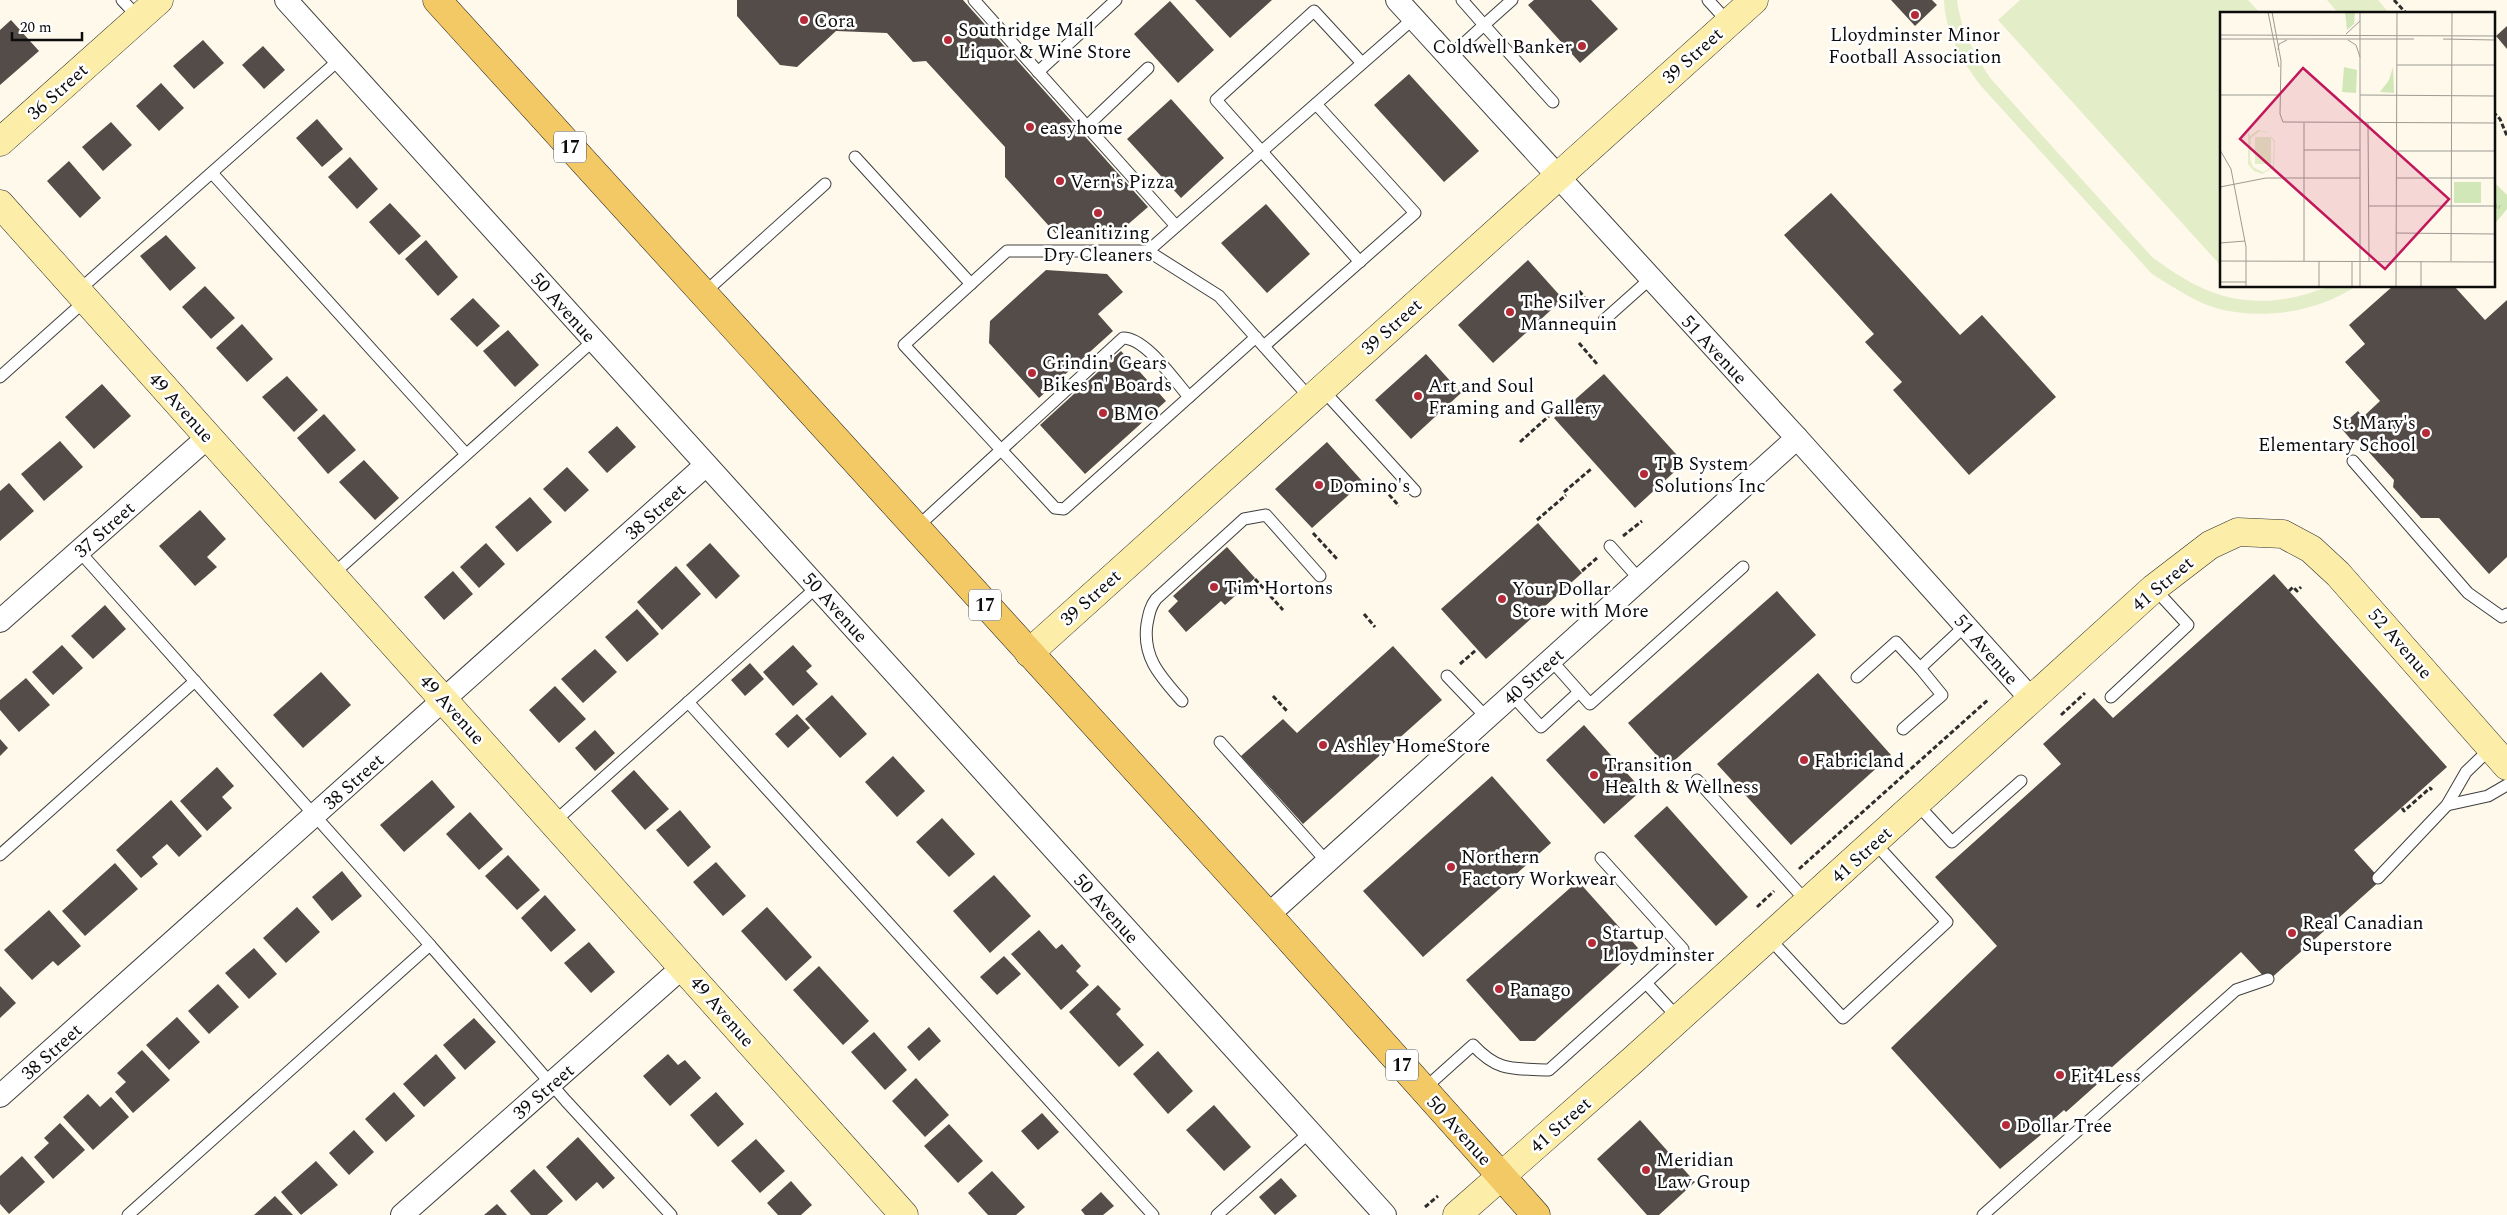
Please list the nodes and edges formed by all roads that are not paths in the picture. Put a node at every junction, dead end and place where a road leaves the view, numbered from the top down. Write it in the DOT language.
graph roads {
  1 [pos="159,0"];
  2 [pos="286,0"];
  3 [pos="437,0"];
  4 [pos="974,0"];
  5 [pos="1116,0"];
  6 [pos="1398,0"];
  7 [pos="1462,0"];
  8 [pos="1512,0"];
  9 [pos="1708,0"];
  10 [pos="1754,0"];
  11 [pos="130,9"];
  12 [pos="1414,18"];
  13 [pos="1729,22"];
  14 [pos="1484,25"];
  15 [pos="1450,57"];
  16 [pos="340,59"];
  17 [pos="1362,63"];
  18 [pos="1148,68"];
  19 [pos="1038,72"];
  20 [pos="1553,102"];
  21 [pos="1316,104"];
  22 [pos="1087,126"];
  23 [pos="0,142"];
  24 [pos="1262,151"];
  25 [pos="855,157"];
  26 [pos="212,173"];
  27 [pos="1556,176"];
  28 [pos="825,184"];
  29 [pos="0,204"];
  30 [pos="1176,226"];
  31 [pos="1148,251"];
  32 [pos="1360,262"];
  33 [pos="1650,279"];
  34 [pos="971,284"];
  35 [pos="703,294"];
  36 [pos="82,296"];
  37 [pos="1604,320"];
  38 [pos="594,340"];
  39 [pos="1260,342"];
  40 [pos="0,377"];
  41 [pos="1316,393"];
  42 [pos="1189,397"];
  43 [pos="208,437"];
  44 [pos="1798,438"];
  45 [pos="1001,450"];
  46 [pos="466,454"];
  47 [pos="2353,461"];
  48 [pos="706,465"];
  49 [pos="1415,491"];
  50 [pos="916,528"];
  51 [pos="2284,534"];
  52 [pos="1610,546"];
  53 [pos="79,551"];
  54 [pos="1743,568"];
  55 [pos="332,575"];
  56 [pos="1320,576"];
  57 [pos="1640,580"];
  58 [pos="817,587"];
  59 [pos="2154,588"];
  60 [pos="2507,614"];
  61 [pos="0,621"];
  62 [pos="1966,625"];
  63 [pos="1029,653"];
  64 [pos="1551,660"];
  65 [pos="1920,668"];
  66 [pos="1447,676"];
  67 [pos="1857,677"];
  68 [pos="195,681"];
  69 [pos="1579,692"];
  70 [pos="1512,695"];
  71 [pos="2111,697"];
  72 [pos="2031,699"];
  73 [pos="444,700"];
  74 [pos="1182,701"];
  75 [pos="688,702"];
  76 [pos="1487,718"];
  77 [pos="1903,728"];
  78 [pos="1220,742"];
  79 [pos="2503,763"];
  80 [pos="1697,780"];
  81 [pos="2021,781"];
  82 [pos="1917,804"];
  83 [pos="2447,805"];
  84 [pos="314,815"];
  85 [pos="554,822"];
  86 [pos="1874,842"];
  87 [pos="0,855"];
  88 [pos="1601,858"];
  89 [pos="1327,862"];
  90 [pos="2378,878"];
  91 [pos="1807,902"];
  92 [pos="1268,915"];
  93 [pos="1769,938"];
  94 [pos="430,945"];
  95 [pos="684,966"];
  96 [pos="2268,979"];
  97 [pos="1646,983"];
  98 [pos="1679,1019"];
  99 [pos="551,1083"];
  100 [pos="1423,1089"];
  101 [pos="0,1096"];
  102 [pos="1310,1132"];
  103 [pos="1501,1176"];
  104 [pos="666,1213"];
  105 [pos="128,1215"];
  106 [pos="402,1215"];
  107 [pos="904,1215"];
  108 [pos="1153,1215"];
  109 [pos="1217,1215"];
  110 [pos="1385,1215"];
  111 [pos="1457,1215"];
  112 [pos="1536,1215"];
  113 [pos="1983,1215"];
  1 -- 11 [label="street, 36 Street"];
  2 -- 16 [label="street, 50 Avenue"];
  3 -- 35 [label="main road, 50 Avenue / 17"];
  4 -- 19 [label="lane"];
  5 -- 19 [label="lane"];
  6 -- 12 [label="street, 51 Avenue"];
  7 -- 14 [label="lane"];
  8 -- 14 [label="lane"];
  9 -- 13 [label="lane"];
  10 -- 13 [label="street, 39 Street"];
  11 -- 23 [label="street, 36 Street"];
  12 -- 15 [label="street, 51 Avenue"];
  12 -- 17 [label="lane"];
  13 -- 27 [label="street, 39 Street"];
  14 -- 15 [label="lane"];
  14 -- 20 [label="lane"];
  15 -- 27 [label="street, 51 Avenue"];
  16 -- 26 [label="lane"];
  16 -- 38 [label="street, 50 Avenue"];
  17 -- 21 [label="lane"];
  17 -- 24 [label="lane"];
  18 -- 22 [label="lane"];
  19 -- 22 [label="lane"];
  21 -- 24 [label="lane"];
  21 -- 32 [label="lane"];
  22 -- 30 [label="lane"];
  24 -- 30 [label="lane"];
  24 -- 32 [label="lane"];
  25 -- 34 [label="lane"];
  26 -- 36 [label="lane"];
  26 -- 46 [label="lane"];
  27 -- 33 [label="street, 51 Avenue"];
  27 -- 41 [label="street, 39 Street"];
  28 -- 35 [label="lane"];
  29 -- 36 [label="street, 49 Avenue"];
  30 -- 31 [label="lane"];
  31 -- 34 [label="lane"];
  31 -- 39 [label="lane"];
  32 -- 39 [label="lane"];
  33 -- 37 [label="lane"];
  33 -- 44 [label="street, 51 Avenue"];
  34 -- 45 [label="lane"];
  35 -- 50 [label="main road, 50 Avenue / 17"];
  36 -- 40 [label="lane"];
  36 -- 43 [label="street, 49 Avenue"];
  38 -- 46 [label="lane"];
  38 -- 48 [label="street, 50 Avenue"];
  39 -- 41 [label="lane"];
  39 -- 42 [label="lane"];
  41 -- 49 [label="lane"];
  41 -- 63 [label="street, 39 Street"];
  42 -- 45 [label="lane"];
  42 -- 45 [label="lane"];
  43 -- 53 [label="street, 37 Street"];
  43 -- 55 [label="street, 49 Avenue"];
  44 -- 57 [label="street, 40 Street"];
  44 -- 62 [label="street, 51 Avenue"];
  45 -- 50 [label="lane"];
  46 -- 55 [label="lane"];
  47 -- 60 [label="lane"];
  48 -- 58 [label="street, 50 Avenue"];
  48 -- 73 [label="street, 38 Street"];
  50 -- 63 [label="main road, 50 Avenue / 17"];
  51 -- 59 [label="street, 41 Street"];
  51 -- 79 [label="street, 52 Avenue"];
  52 -- 57 [label="lane"];
  53 -- 61 [label="street, 37 Street"];
  53 -- 68 [label="lane"];
  54 -- 69 [label="lane"];
  55 -- 73 [label="street, 49 Avenue"];
  56 -- 74 [label="lane"];
  57 -- 64 [label="street, 40 Street"];
  58 -- 75 [label="lane"];
  58 -- 102 [label="street, 50 Avenue"];
  59 -- 71 [label="lane"];
  59 -- 72 [label="street, 41 Street"];
  62 -- 65 [label="lane"];
  62 -- 72 [label="street, 51 Avenue"];
  63 -- 92 [label="main road, 50 Avenue / 17"];
  64 -- 69 [label="lane"];
  64 -- 70 [label="street, 40 Street"];
  65 -- 67 [label="lane"];
  65 -- 77 [label="lane"];
  66 -- 76 [label="lane"];
  68 -- 84 [label="lane"];
  68 -- 87 [label="lane"];
  69 -- 70 [label="lane"];
  70 -- 76 [label="street, 40 Street"];
  72 -- 82 [label="street, 41 Street"];
  73 -- 84 [label="street, 38 Street"];
  73 -- 85 [label="street, 49 Avenue"];
  75 -- 85 [label="lane"];
  75 -- 108 [label="lane"];
  76 -- 89 [label="street, 40 Street"];
  78 -- 89 [label="lane"];
  79 -- 83 [label="lane"];
  79 -- 83 [label="lane"];
  80 -- 91 [label="lane"];
  81 -- 82 [label="lane"];
  82 -- 86 [label="street, 41 Street"];
  83 -- 90 [label="lane"];
  84 -- 94 [label="lane"];
  84 -- 101 [label="street, 38 Street"];
  85 -- 95 [label="street, 49 Avenue"];
  86 -- 91 [label="street, 41 Street"];
  86 -- 93 [label="lane"];
  88 -- 97 [label="lane"];
  89 -- 92 [label="street, 40 Street"];
  91 -- 93 [label="street, 41 Street"];
  92 -- 100 [label="main road, 50 Avenue / 17"];
  93 -- 98 [label="street, 41 Street"];
  94 -- 99 [label="lane"];
  94 -- 105 [label="lane"];
  95 -- 99 [label="street, 39 Street"];
  95 -- 107 [label="street, 49 Avenue"];
  96 -- 113 [label="lane"];
  97 -- 98 [label="lane"];
  97 -- 100 [label="lane"];
  98 -- 103 [label="street, 41 Street"];
  99 -- 104 [label="lane"];
  99 -- 106 [label="street, 39 Street"];
  100 -- 103 [label="main road, 50 Avenue / 17"];
  102 -- 109 [label="lane"];
  102 -- 110 [label="street, 50 Avenue"];
  103 -- 111 [label="street, 41 Street"];
  103 -- 112 [label="main road, 50 Avenue / 17"];
}
